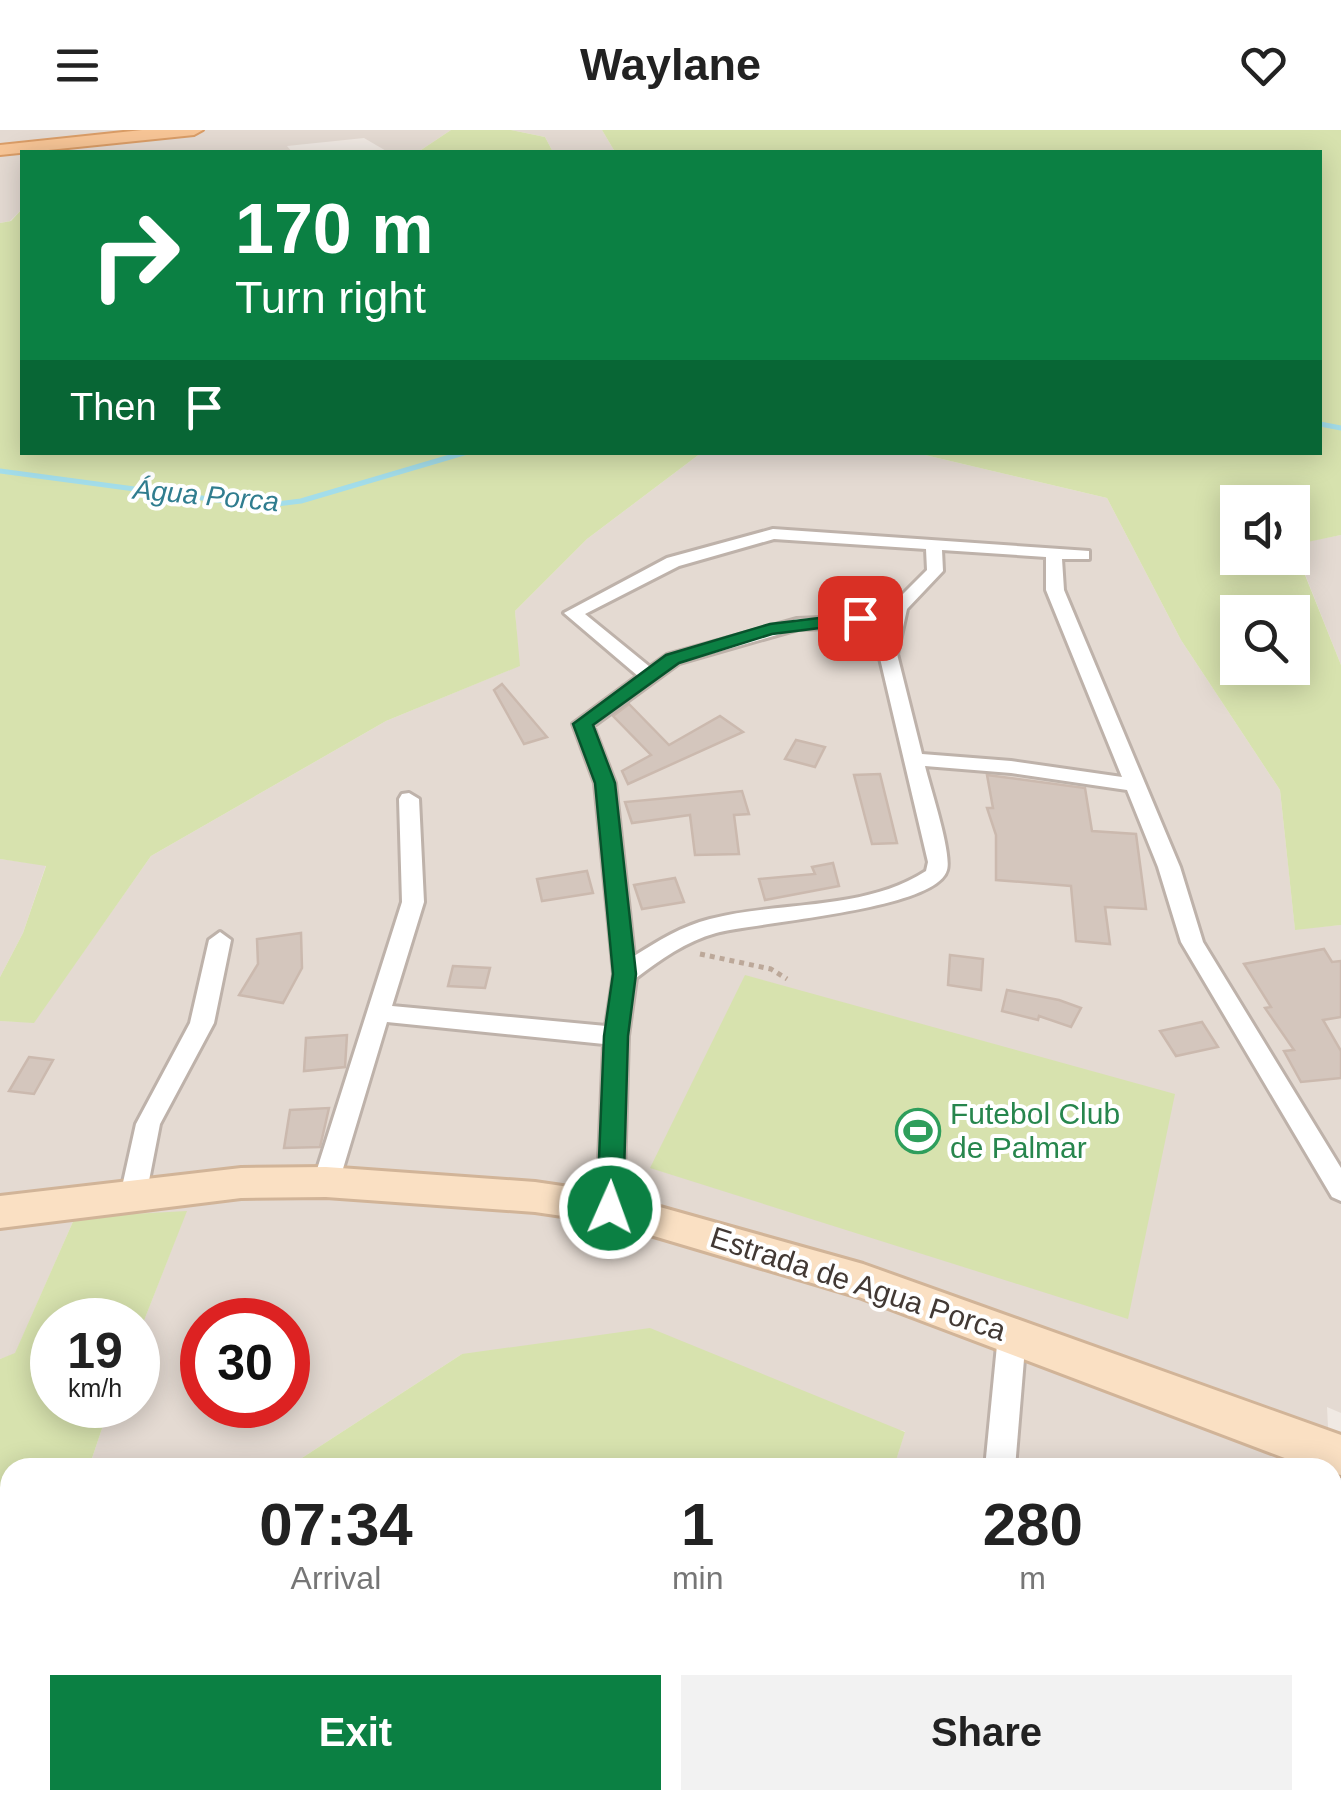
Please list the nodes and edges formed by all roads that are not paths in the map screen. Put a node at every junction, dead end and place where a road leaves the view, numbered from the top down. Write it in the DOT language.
graph roads {
  1 [pos="194,130"];
  2 [pos="0,150"];
  3 [pos="934,547"];
  4 [pos="1054,554"];
  5 [pos="1082,555"];
  6 [pos="896,620"];
  7 [pos="650,676"];
  8 [pos="914,759"];
  9 [pos="1136,785"];
  10 [pos="410,800"];
  11 [pos="220,940"];
  12 [pos="625,974"];
  13 [pos="378,1013"];
  14 [pos="616,1036"];
  15 [pos="326,1182"];
  16 [pos="1341,1190"];
  17 [pos="134,1196"];
  18 [pos="610,1208"];
  19 [pos="0,1212"];
  20 [pos="1012,1335"];
  21 [pos="1341,1455"];
  22 [pos="1001,1458"];
  1 -- 2 [label="main road"];
  3 -- 4 [label="street"];
  3 -- 6 [label="street"];
  3 -- 7 [label="street"];
  4 -- 5 [label="street"];
  4 -- 9 [label="street"];
  6 -- 7 [label="street"];
  6 -- 8 [label="street"];
  7 -- 12 [label="street"];
  8 -- 9 [label="street"];
  8 -- 12 [label="street"];
  9 -- 16 [label="street"];
  10 -- 13 [label="street"];
  11 -- 17 [label="street"];
  12 -- 14 [label="street"];
  13 -- 14 [label="street"];
  13 -- 15 [label="street"];
  14 -- 18 [label="street"];
  15 -- 17 [label="main road, Estrada de Agua Porca"];
  15 -- 18 [label="main road, Estrada de Agua Porca"];
  17 -- 19 [label="main road, Estrada de Agua Porca"];
  18 -- 20 [label="main road, Estrada de Agua Porca"];
  20 -- 21 [label="main road, Estrada de Agua Porca"];
  20 -- 22 [label="street"];
}
